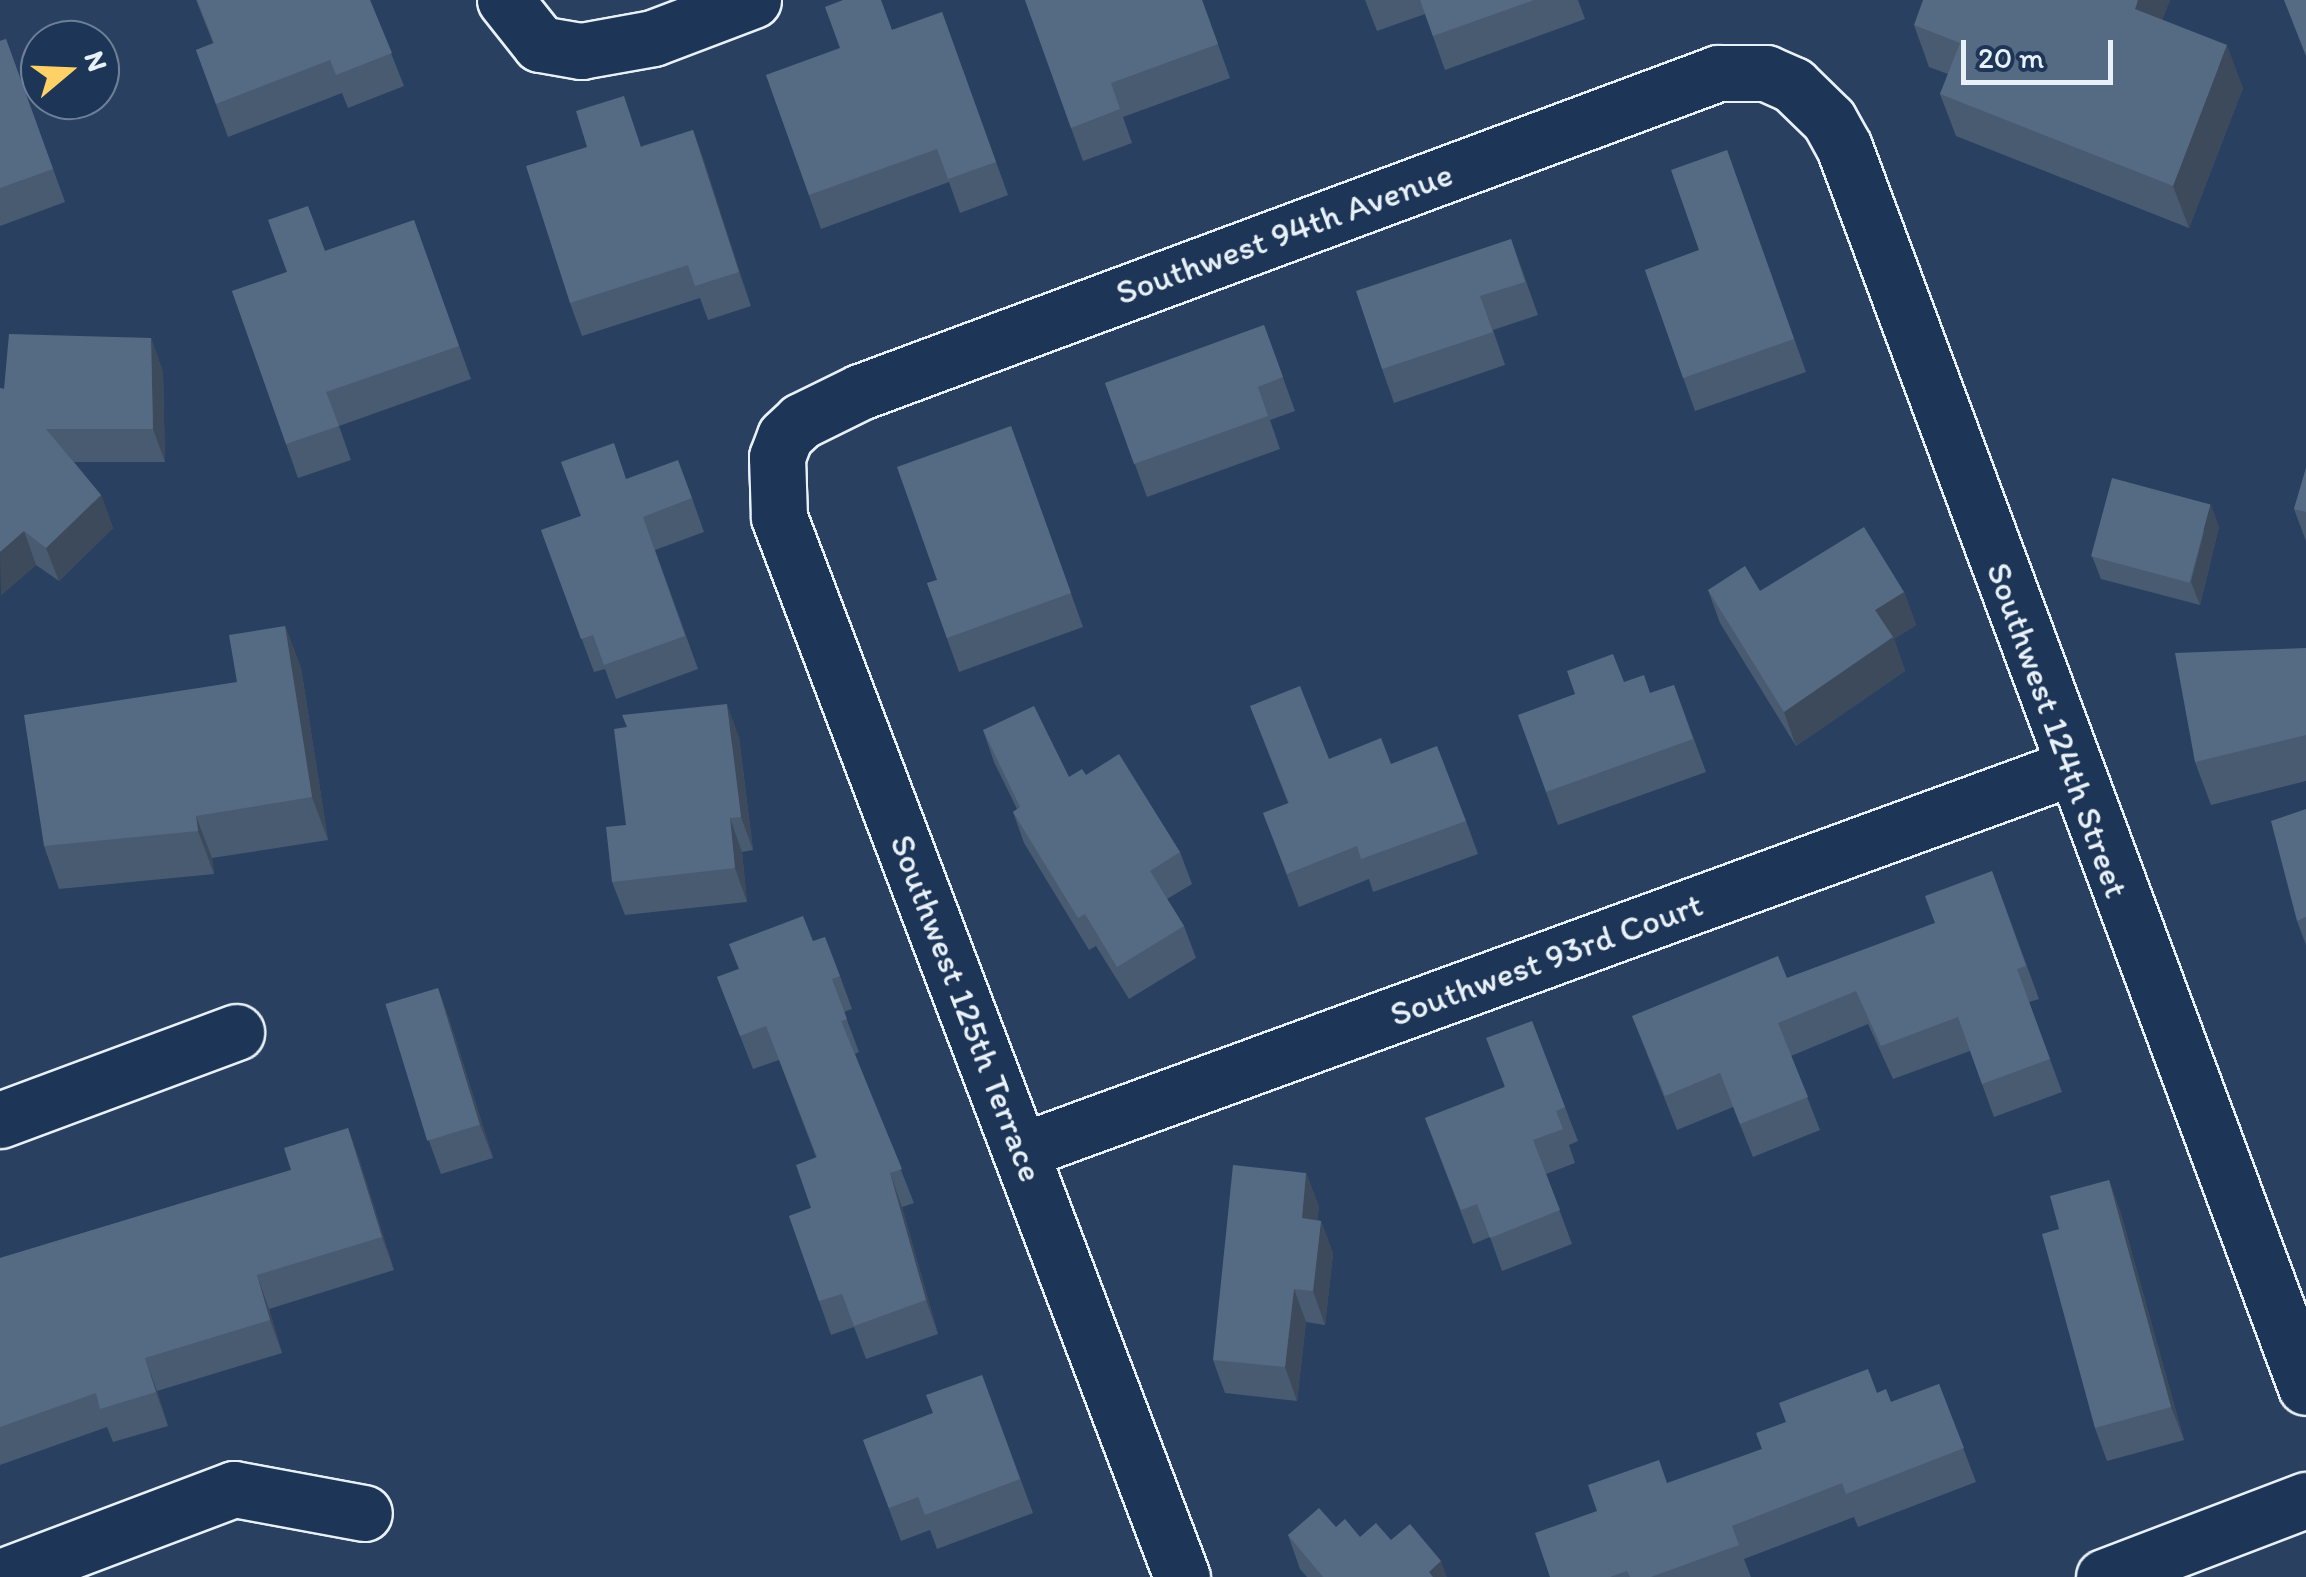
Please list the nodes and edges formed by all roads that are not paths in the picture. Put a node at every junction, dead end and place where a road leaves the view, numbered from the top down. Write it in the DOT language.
graph roads {
  1 [pos="506,0"];
  2 [pos="753,0"];
  3 [pos="1794,85"];
  4 [pos="785,436"];
  5 [pos="2070,768"];
  6 [pos="236,1032"];
  7 [pos="0,1120"];
  8 [pos="1022,1151"];
  9 [pos="2306,1387"];
  10 [pos="2306,1500"];
  11 [pos="364,1512"];
  12 [pos="2,1577"];
  13 [pos="1182,1577"];
  14 [pos="2104,1577"];
  1 -- 2 [label="street"];
  3 -- 4 [label="street, Southwest 94th Avenue"];
  3 -- 5 [label="street, Southwest 124th Street"];
  4 -- 8 [label="street, Southwest 125th Terrace"];
  5 -- 8 [label="street, Southwest 93rd Court"];
  5 -- 9 [label="street, Southwest 124th Street"];
  6 -- 7 [label="street"];
  8 -- 13 [label="street, Southwest 125th Terrace"];
  10 -- 14 [label="street"];
  11 -- 12 [label="street"];
}
